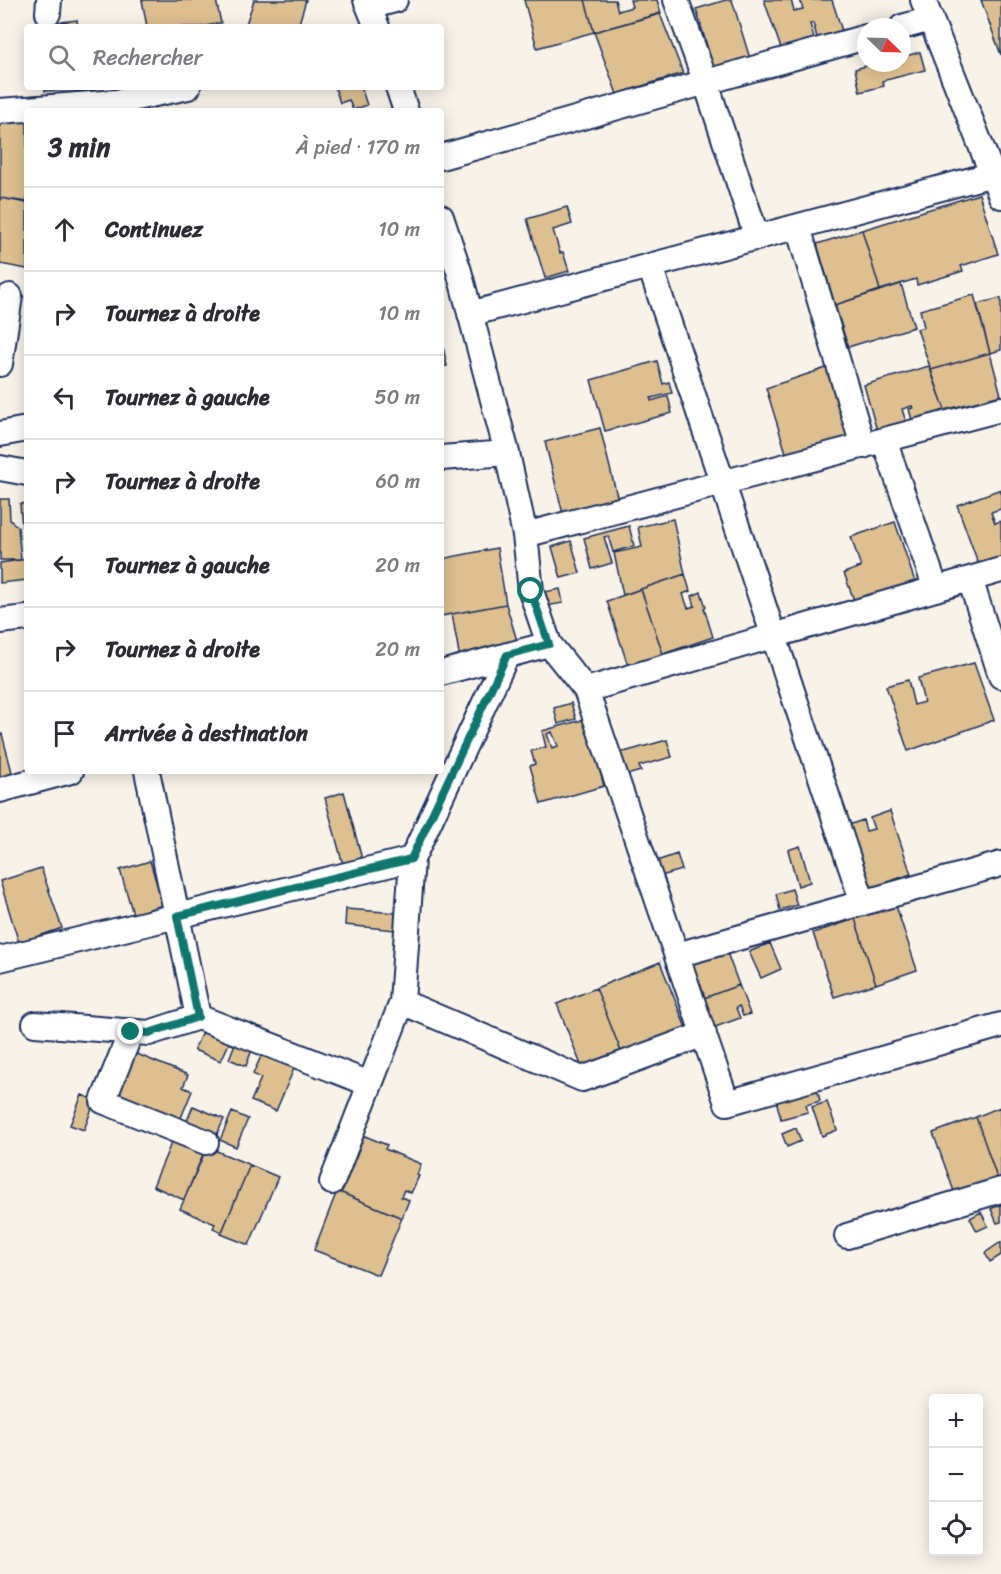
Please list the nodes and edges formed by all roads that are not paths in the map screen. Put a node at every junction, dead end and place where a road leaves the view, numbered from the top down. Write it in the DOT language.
graph roads {
  1 [pos="395,0"];
  2 [pos="676,0"];
  3 [pos="927,10"];
  4 [pos="371,11"];
  5 [pos="911,21"];
  6 [pos="857,40"];
  7 [pos="706,83"];
  8 [pos="177,90"];
  9 [pos="400,90"];
  10 [pos="118,106"];
  11 [pos="71,108"];
  12 [pos="405,108"];
  13 [pos="24,110"];
  14 [pos="0,111"];
  15 [pos="444,157"];
  16 [pos="998,181"];
  17 [pos="798,227"];
  18 [pos="444,235"];
  19 [pos="756,238"];
  20 [pos="650,266"];
  21 [pos="450,272"];
  22 [pos="12,296"];
  23 [pos="470,314"];
  24 [pos="0,364"];
  25 [pos="1001,409"];
  26 [pos="24,430"];
  27 [pos="0,434"];
  28 [pos="874,443"];
  29 [pos="507,453"];
  30 [pos="444,459"];
  31 [pos="0,468"];
  32 [pos="24,472"];
  33 [pos="722,483"];
  34 [pos="525,535"];
  35 [pos="1001,570"];
  36 [pos="970,579"];
  37 [pos="936,589"];
  38 [pos="24,618"];
  39 [pos="0,621"];
  40 [pos="774,636"];
  41 [pos="549,644"];
  42 [pos="507,655"];
  43 [pos="444,672"];
  44 [pos="1001,676"];
  45 [pos="586,690"];
  46 [pos="60,774"];
  47 [pos="148,774"];
  48 [pos="0,790"];
  49 [pos="411,859"];
  50 [pos="1001,864"];
  51 [pos="863,903"];
  52 [pos="177,916"];
  53 [pos="677,955"];
  54 [pos="0,959"];
  55 [pos="402,1002"];
  56 [pos="198,1017"];
  57 [pos="35,1024"];
  58 [pos="1001,1026"];
  59 [pos="131,1032"];
  60 [pos="704,1034"];
  61 [pos="370,1084"];
  62 [pos="206,1142"];
  63 [pos="332,1182"];
  64 [pos="1001,1190"];
  65 [pos="847,1236"];
  1 -- 4 [label="street"];
  2 -- 7 [label="street"];
  3 -- 5 [label="street"];
  3 -- 16 [label="street"];
  6 -- 7 [label="street"];
  7 -- 15 [label="street"];
  7 -- 19 [label="street"];
  8 -- 10 [label="street"];
  9 -- 12 [label="street"];
  10 -- 11 [label="street"];
  13 -- 14 [label="street"];
  16 -- 17 [label="street"];
  17 -- 19 [label="street"];
  17 -- 28 [label="street"];
  18 -- 21 [label="street"];
  19 -- 20 [label="street"];
  20 -- 23 [label="street"];
  20 -- 33 [label="street"];
  21 -- 23 [label="street"];
  22 -- 24 [label="street"];
  23 -- 29 [label="street"];
  25 -- 28 [label="street"];
  26 -- 27 [label="street"];
  28 -- 33 [label="street"];
  28 -- 37 [label="street"];
  29 -- 30 [label="street"];
  29 -- 34 [label="street"];
  31 -- 32 [label="street"];
  33 -- 34 [label="street"];
  33 -- 40 [label="street"];
  34 -- 41 [label="street"];
  35 -- 36 [label="street"];
  36 -- 37 [label="street"];
  36 -- 44 [label="street"];
  37 -- 40 [label="street"];
  38 -- 39 [label="street"];
  40 -- 45 [label="street"];
  40 -- 51 [label="street"];
  41 -- 42 [label="street"];
  41 -- 45 [label="street"];
  42 -- 43 [label="street"];
  42 -- 49 [label="street"];
  45 -- 53 [label="street"];
  46 -- 48 [label="street"];
  47 -- 52 [label="street"];
  49 -- 52 [label="street"];
  49 -- 55 [label="street"];
  50 -- 51 [label="street"];
  51 -- 53 [label="street"];
  52 -- 54 [label="street"];
  52 -- 56 [label="street"];
  53 -- 60 [label="street"];
  55 -- 60 [label="street"];
  55 -- 61 [label="street"];
  56 -- 59 [label="street"];
  56 -- 61 [label="street"];
  57 -- 59 [label="street"];
  58 -- 60 [label="street"];
  59 -- 62 [label="street"];
  61 -- 63 [label="street"];
  64 -- 65 [label="street"];
}
